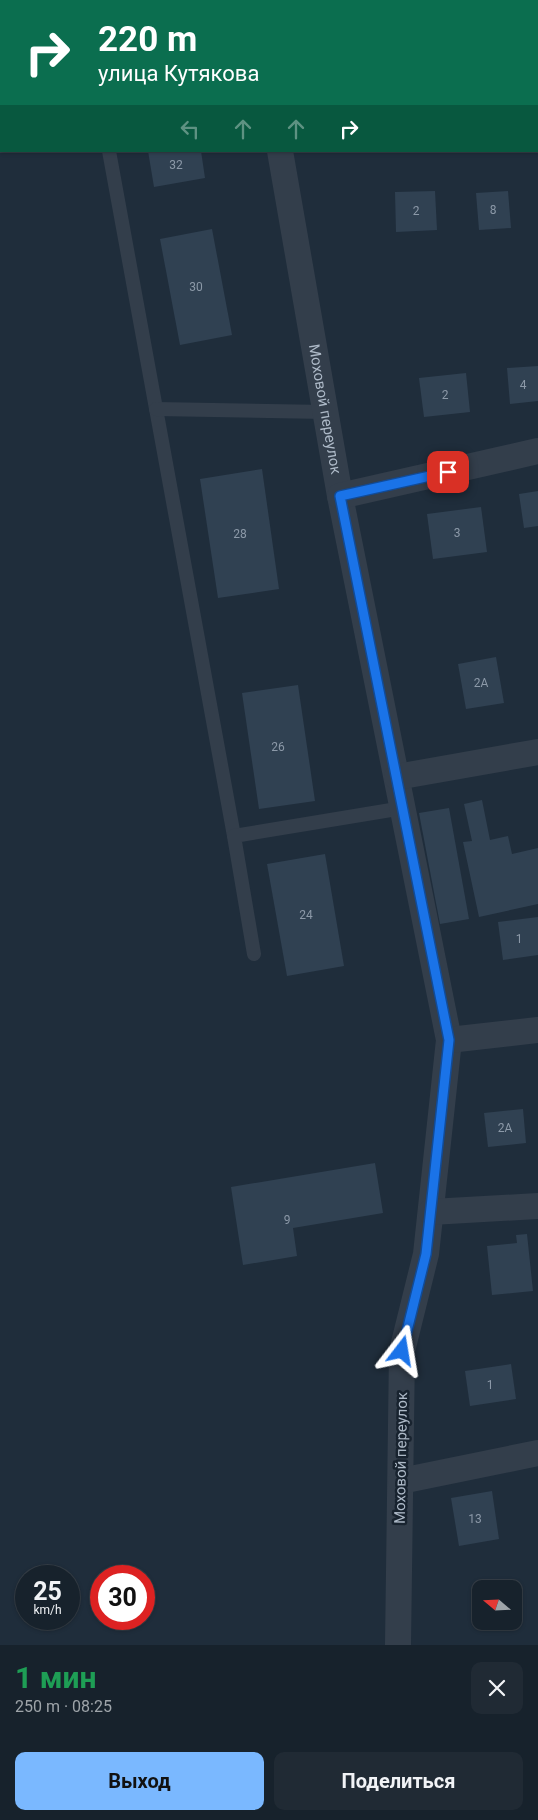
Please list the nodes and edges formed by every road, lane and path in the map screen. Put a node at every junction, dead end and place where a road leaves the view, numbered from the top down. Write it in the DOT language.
graph roads {
  1 [pos="109,152"];
  2 [pos="280,152"];
  3 [pos="156,409"];
  4 [pos="326,412"];
  5 [pos="538,451"];
  6 [pos="340,496"];
  7 [pos="538,752"];
  8 [pos="397,777"];
  9 [pos="403,808"];
  10 [pos="234,836"];
  11 [pos="254,954"];
  12 [pos="538,1030"];
  13 [pos="449,1040"];
  14 [pos="538,1206"];
  15 [pos="431,1212"];
  16 [pos="538,1453"];
  17 [pos="401,1480"];
  18 [pos="398,1645"];
  1 -- 3 [label="lane"];
  2 -- 4 [label="street, Моховой переулок"];
  3 -- 4 [label="lane"];
  3 -- 10 [label="lane"];
  4 -- 6 [label="street, Моховой переулок"];
  5 -- 6 [label="street"];
  6 -- 8 [label="street, Моховой переулок"];
  7 -- 8 [label="street"];
  8 -- 9 [label="street, Моховой переулок"];
  9 -- 10 [label="lane"];
  9 -- 13 [label="street, Моховой переулок"];
  10 -- 11 [label="lane"];
  12 -- 13 [label="street"];
  13 -- 15 [label="street, Моховой переулок"];
  14 -- 15 [label="street"];
  15 -- 17 [label="street, Моховой переулок"];
  16 -- 17 [label="street"];
  17 -- 18 [label="street, Моховой переулок"];
}
